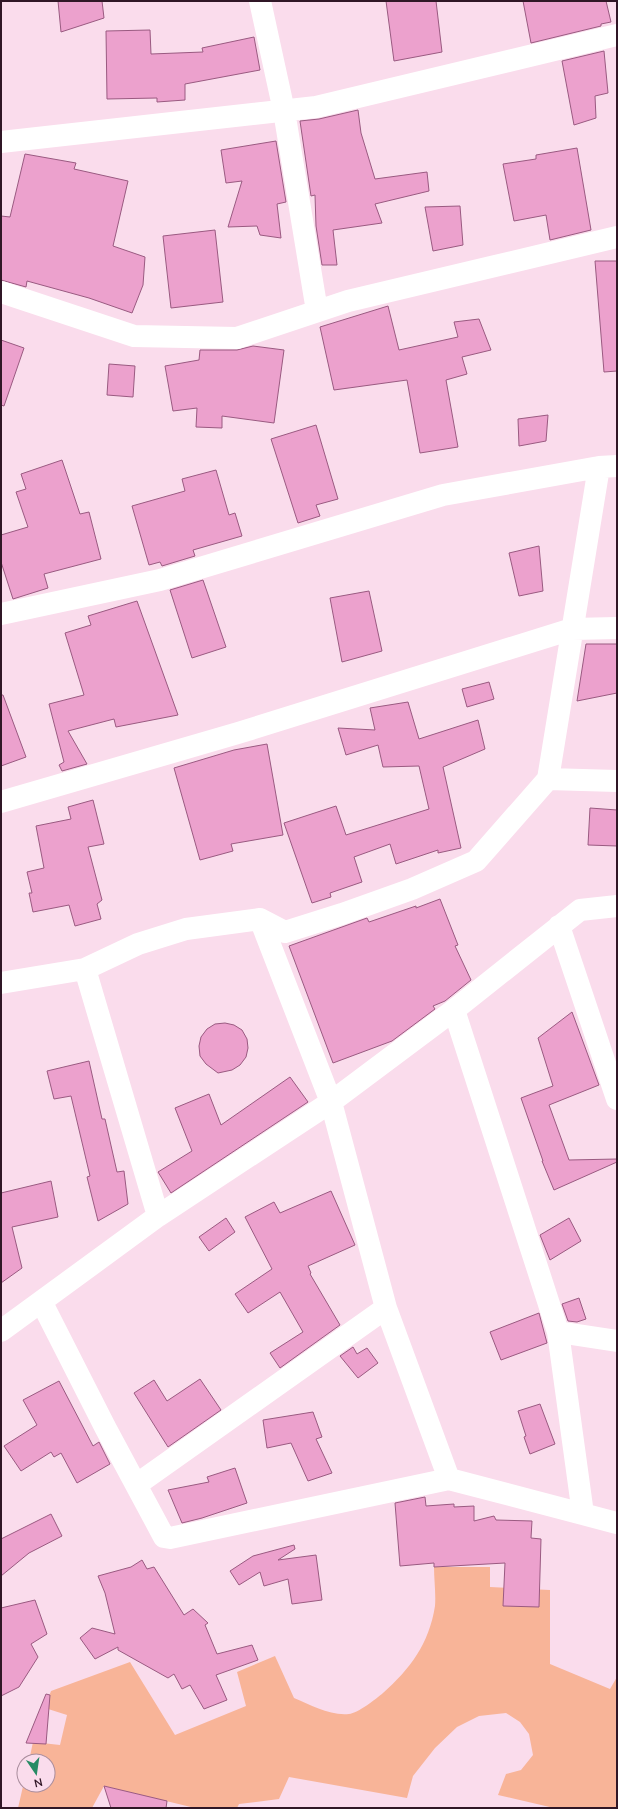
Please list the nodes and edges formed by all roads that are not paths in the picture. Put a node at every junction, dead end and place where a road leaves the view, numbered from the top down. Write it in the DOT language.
graph roads {
  1 [pos="260,1"];
  2 [pos="617,35"];
  3 [pos="284,111"];
  4 [pos="1,142"];
  5 [pos="617,237"];
  6 [pos="1,292"];
  7 [pos="317,311"];
  8 [pos="608,466"];
  9 [pos="1,614"];
  10 [pos="617,628"];
  11 [pos="572,629"];
  12 [pos="548,779"];
  13 [pos="617,781"];
  14 [pos="1,802"];
  15 [pos="617,906"];
  16 [pos="260,919"];
  17 [pos="558,926"];
  18 [pos="85,969"];
  19 [pos="1,983"];
  20 [pos="454,1010"];
  21 [pos="617,1099"];
  22 [pos="331,1102"];
  23 [pos="158,1216"];
  24 [pos="42,1303"];
  25 [pos="386,1308"];
  26 [pos="1,1332"];
  27 [pos="558,1332"];
  28 [pos="617,1340"];
  29 [pos="449,1479"];
  30 [pos="136,1485"];
  31 [pos="583,1514"];
  32 [pos="617,1523"];
  1 -- 3 [label="street"];
  2 -- 3 [label="street"];
  3 -- 4 [label="street"];
  3 -- 7 [label="street"];
  5 -- 7 [label="street"];
  6 -- 7 [label="street"];
  8 -- 9 [label="street"];
  8 -- 11 [label="street"];
  10 -- 11 [label="street"];
  11 -- 12 [label="street"];
  11 -- 14 [label="street"];
  12 -- 13 [label="street"];
  12 -- 16 [label="street"];
  15 -- 17 [label="street"];
  16 -- 18 [label="street"];
  16 -- 22 [label="street"];
  17 -- 20 [label="street"];
  17 -- 21 [label="street"];
  18 -- 19 [label="street"];
  18 -- 23 [label="street"];
  20 -- 22 [label="street"];
  20 -- 27 [label="street"];
  22 -- 23 [label="street"];
  22 -- 25 [label="street"];
  23 -- 24 [label="street"];
  24 -- 26 [label="street"];
  24 -- 30 [label="street"];
  25 -- 29 [label="street"];
  25 -- 30 [label="street"];
  27 -- 28 [label="street"];
  27 -- 31 [label="street"];
  29 -- 30 [label="street"];
  29 -- 31 [label="street"];
  31 -- 32 [label="street"];
}
